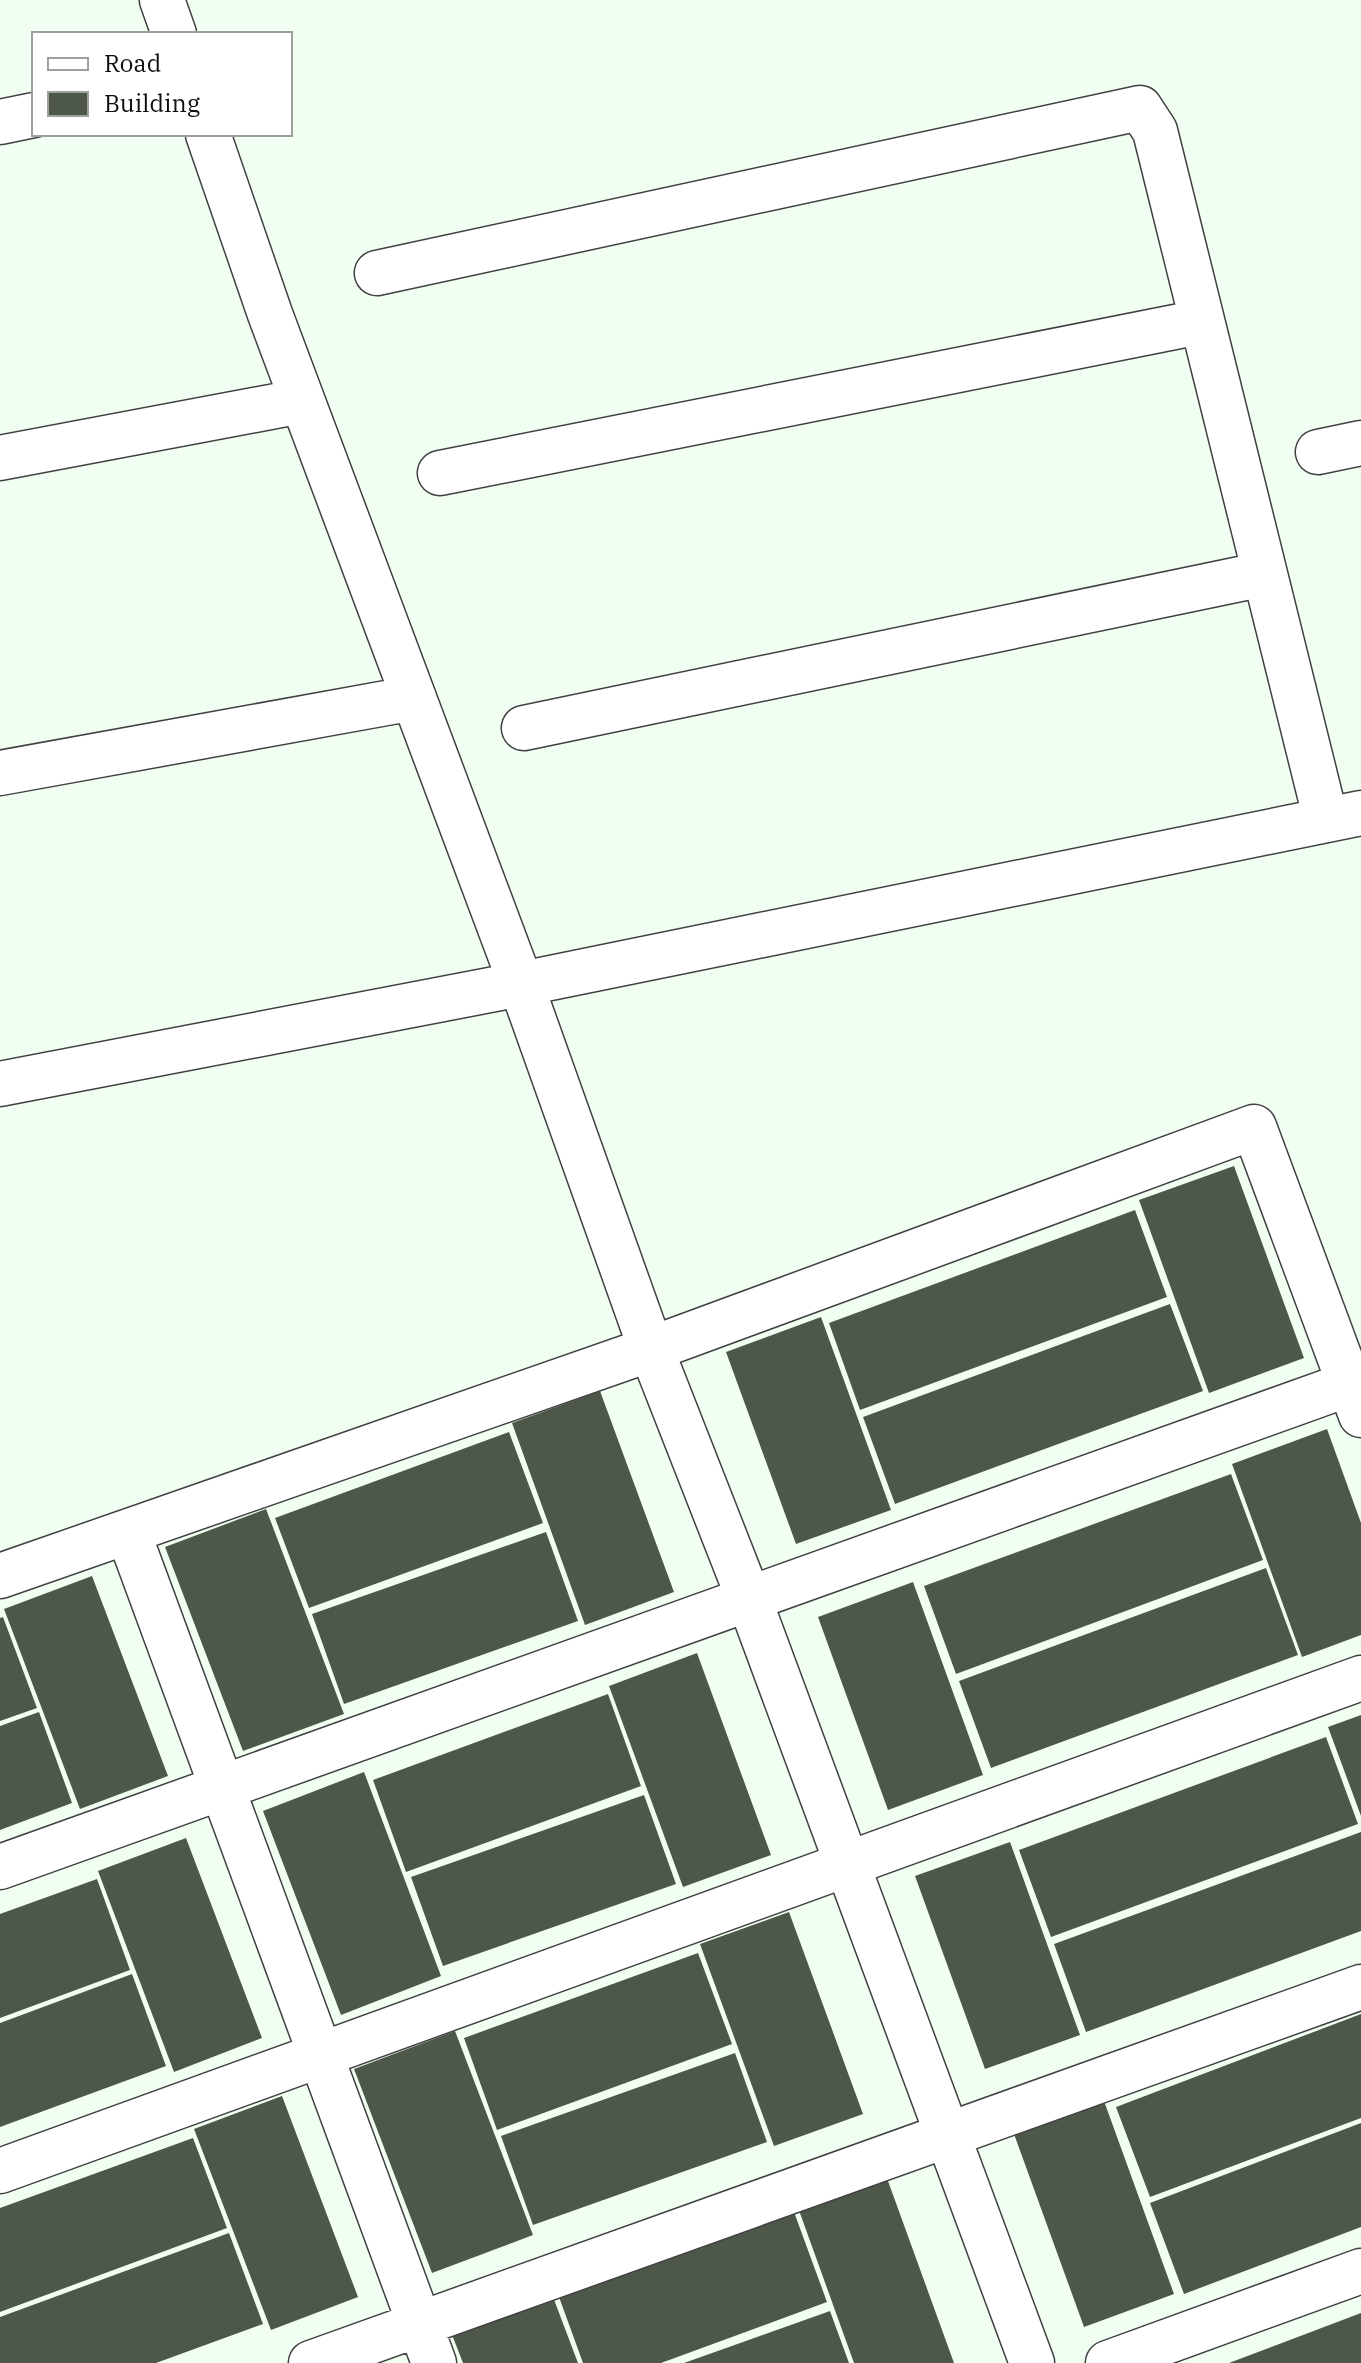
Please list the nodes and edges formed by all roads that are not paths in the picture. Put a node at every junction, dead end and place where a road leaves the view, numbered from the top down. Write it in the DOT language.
graph roads {
  1 [pos="162,0"];
  2 [pos="173,32"];
  3 [pos="32,115"];
  4 [pos="0,122"];
  5 [pos="209,136"];
  6 [pos="377,273"];
  7 [pos="1200,322"];
  8 [pos="302,401"];
  9 [pos="1361,443"];
  10 [pos="1318,452"];
  11 [pos="0,458"];
  12 [pos="440,473"];
  13 [pos="1264,574"];
  14 [pos="414,698"];
  15 [pos="524,728"];
  16 [pos="0,773"];
  17 [pos="1344,817"];
  18 [pos="521,984"];
  19 [pos="0,1084"];
  20 [pos="651,1349"];
  21 [pos="1355,1399"];
  22 [pos="128,1532"];
  23 [pos="0,1576"];
  24 [pos="749,1599"];
  25 [pos="1361,1678"];
  26 [pos="223,1787"];
  27 [pos="847,1865"];
  28 [pos="0,1867"];
  29 [pos="1361,1987"];
  30 [pos="321,2055"];
  31 [pos="948,2137"];
  32 [pos="0,2171"];
  33 [pos="1361,2271"];
  34 [pos="427,2344"];
  35 [pos="311,2363"];
  36 [pos="1032,2363"];
  37 [pos="1108,2363"];
  1 -- 2 [label="street"];
  3 -- 4 [label="street"];
  5 -- 8 [label="street"];
  6 -- 7 [label="street"];
  7 -- 12 [label="street"];
  7 -- 13 [label="street"];
  8 -- 11 [label="street"];
  8 -- 14 [label="street"];
  9 -- 10 [label="street"];
  13 -- 15 [label="street"];
  13 -- 17 [label="street"];
  14 -- 16 [label="street"];
  14 -- 18 [label="street"];
  17 -- 18 [label="street"];
  18 -- 19 [label="street"];
  18 -- 20 [label="street"];
  20 -- 21 [label="street"];
  20 -- 22 [label="street"];
  20 -- 24 [label="street"];
  21 -- 24 [label="street"];
  22 -- 23 [label="street"];
  22 -- 26 [label="street"];
  24 -- 26 [label="street"];
  24 -- 27 [label="street"];
  25 -- 27 [label="street"];
  26 -- 28 [label="street"];
  26 -- 30 [label="street"];
  27 -- 30 [label="street"];
  27 -- 31 [label="street"];
  29 -- 31 [label="street"];
  30 -- 32 [label="street"];
  30 -- 34 [label="street"];
  31 -- 34 [label="street"];
  31 -- 36 [label="street"];
  33 -- 37 [label="street"];
  34 -- 35 [label="street"];
}
